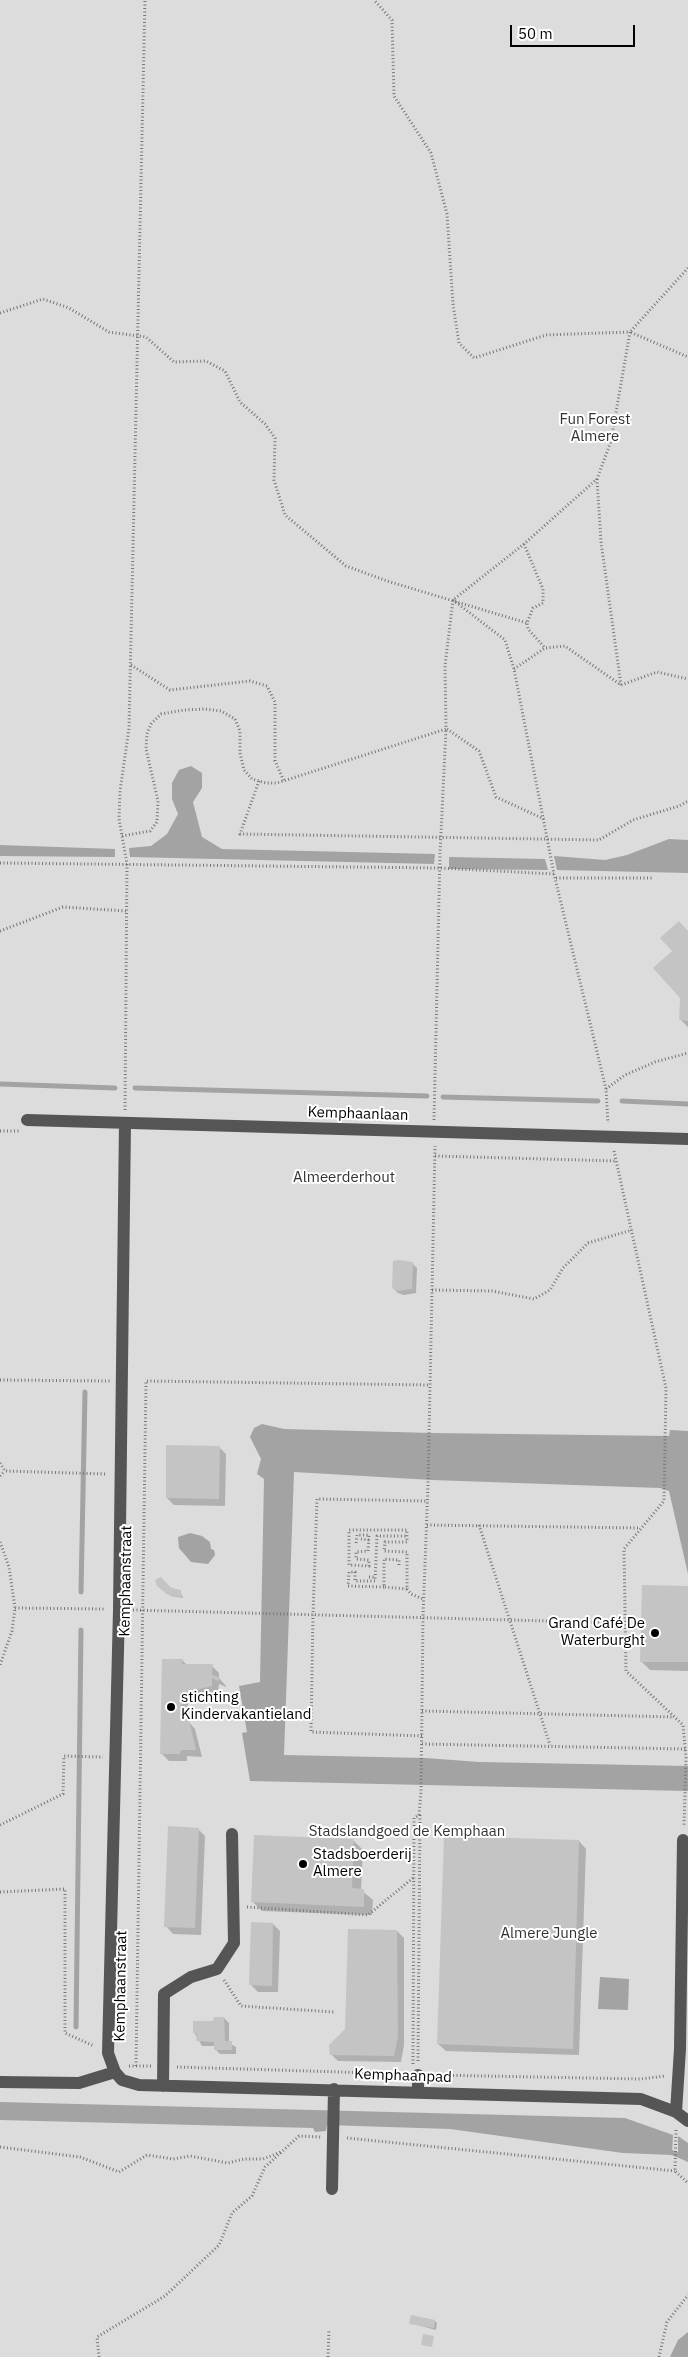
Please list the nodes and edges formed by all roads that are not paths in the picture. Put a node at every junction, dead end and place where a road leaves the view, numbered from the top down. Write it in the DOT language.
graph roads {
  1 [pos="27,1120"];
  2 [pos="125,1123"];
  3 [pos="688,1139"];
  4 [pos="232,1834"];
  5 [pos="683,1840"];
  6 [pos="115,2072"];
  7 [pos="416,2074"];
  8 [pos="0,2082"];
  9 [pos="163,2086"];
  10 [pos="334,2089"];
  11 [pos="418,2093"];
  12 [pos="676,2112"];
  13 [pos="688,2122"];
  14 [pos="332,2189"];
  1 -- 2 [label="street, Kemphaanlaan"];
  2 -- 3 [label="street, Kemphaanlaan"];
  2 -- 6 [label="street, Kemphaanstraat"];
  4 -- 9 [label="street"];
  5 -- 12 [label="street"];
  6 -- 8 [label="street"];
  6 -- 9 [label="street, Kemphaanpad"];
  7 -- 11 [label="street"];
  9 -- 10 [label="street, Kemphaanpad"];
  10 -- 11 [label="street, Kemphaanpad"];
  10 -- 14 [label="street"];
  11 -- 12 [label="street, Kemphaanpad"];
  12 -- 13 [label="street, Kemphaanpad"];
}
